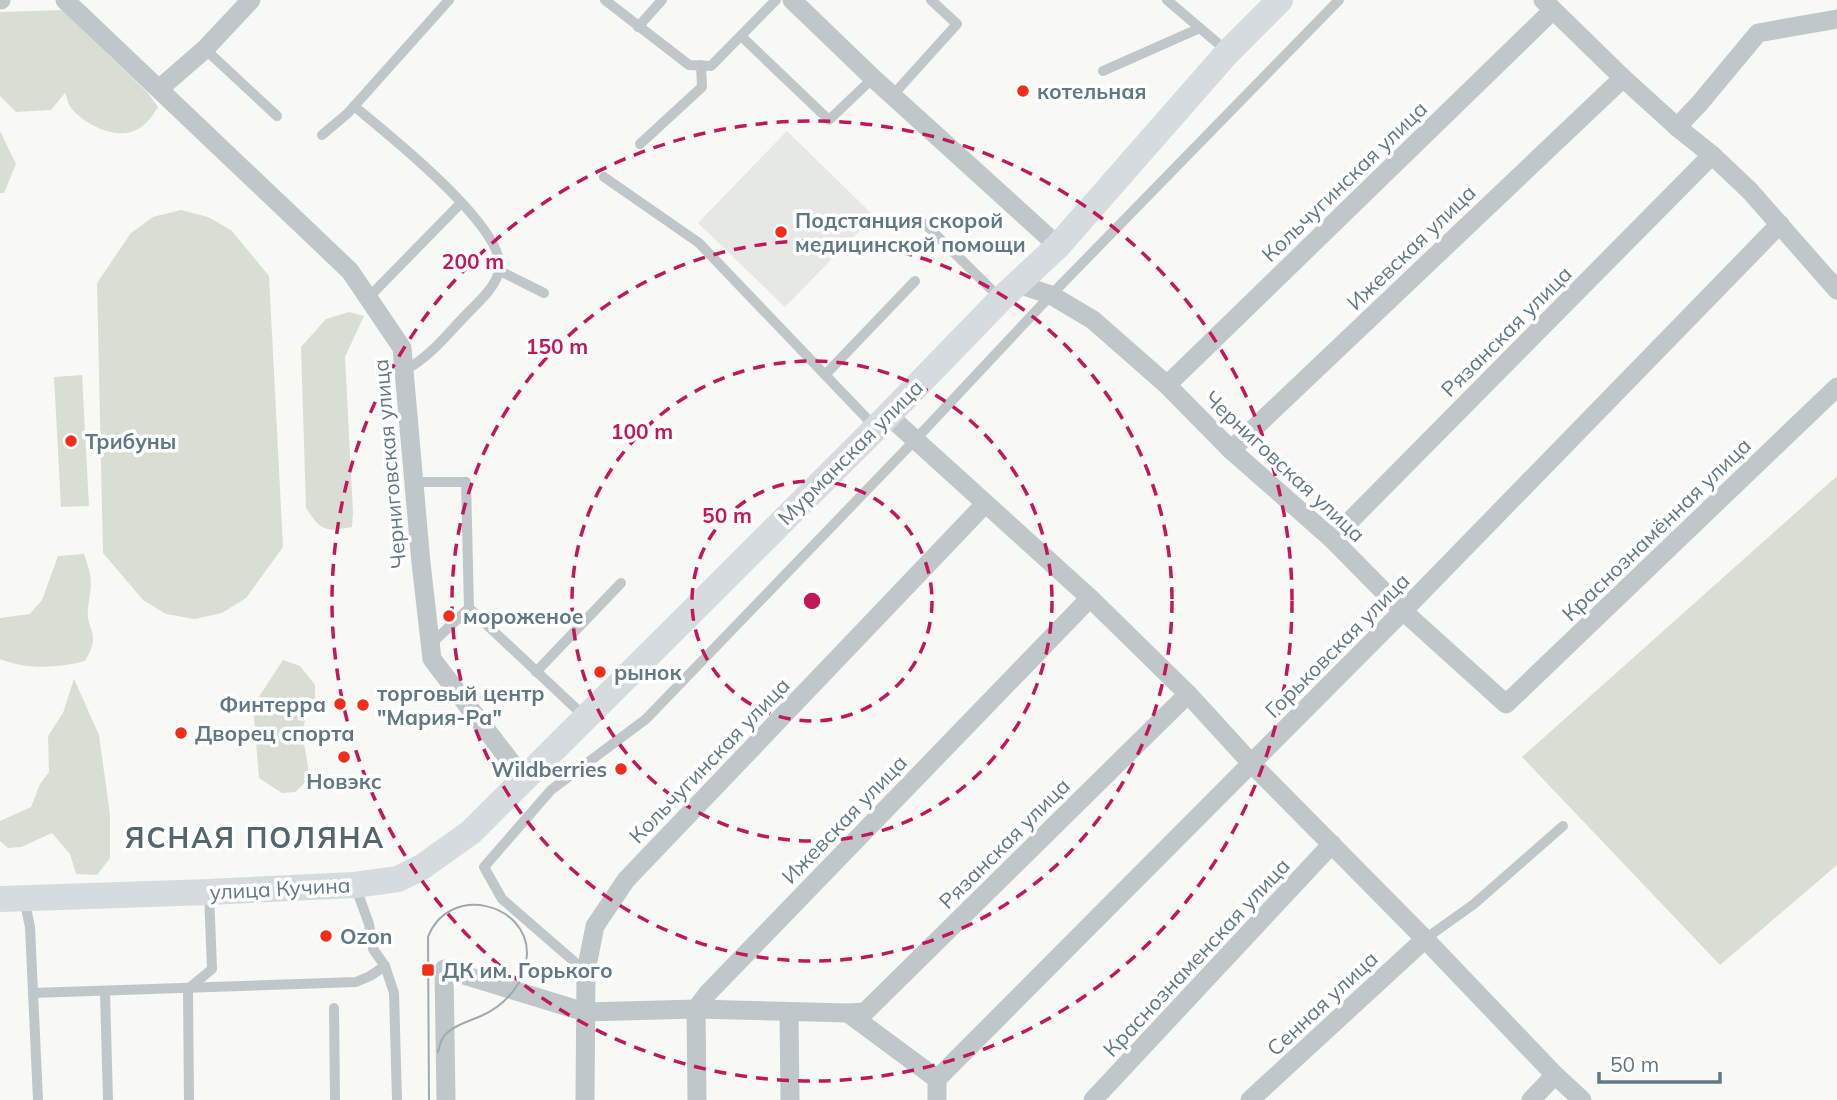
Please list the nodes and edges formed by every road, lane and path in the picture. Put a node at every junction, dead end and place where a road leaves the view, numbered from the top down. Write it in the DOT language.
graph roads {
  1 [pos="65,0"];
  2 [pos="251,0"];
  3 [pos="449,0"];
  4 [pos="605,0"];
  5 [pos="662,0"];
  6 [pos="776,0"];
  7 [pos="792,0"];
  8 [pos="930,0"];
  9 [pos="1167,0"];
  10 [pos="1280,0"];
  11 [pos="1339,0"];
  12 [pos="1548,5"];
  13 [pos="1837,19"];
  14 [pos="638,27"];
  15 [pos="1200,28"];
  16 [pos="741,36"];
  17 [pos="205,49"];
  18 [pos="1228,52"];
  19 [pos="701,65"];
  20 [pos="1103,71"];
  21 [pos="873,78"];
  22 [pos="1623,78"];
  23 [pos="159,89"];
  24 [pos="892,96"];
  25 [pos="354,106"];
  26 [pos="276,116"];
  27 [pos="1677,127"];
  28 [pos="322,135"];
  29 [pos="640,144"];
  30 [pos="1712,155"];
  31 [pos="604,177"];
  32 [pos="461,203"];
  33 [pos="925,224"];
  34 [pos="1780,224"];
  35 [pos="1058,246"];
  36 [pos="500,271"];
  37 [pos="915,281"];
  38 [pos="1837,290"];
  39 [pos="1010,291"];
  40 [pos="544,293"];
  41 [pos="1051,295"];
  42 [pos="368,298"];
  43 [pos="404,371"];
  44 [pos="825,375"];
  45 [pos="1167,385"];
  46 [pos="1837,387"];
  47 [pos="882,421"];
  48 [pos="915,440"];
  49 [pos="1231,450"];
  50 [pos="414,482"];
  51 [pos="985,504"];
  52 [pos="1332,539"];
  53 [pos="621,583"];
  54 [pos="1090,598"];
  55 [pos="469,608"];
  56 [pos="1402,611"];
  57 [pos="430,644"];
  58 [pos="536,671"];
  59 [pos="1188,694"];
  60 [pos="1506,704"];
  61 [pos="585,718"];
  62 [pos="1251,763"];
  63 [pos="524,779"];
  64 [pos="1563,826"];
  65 [pos="1332,844"];
  66 [pos="355,885"];
  67 [pos="209,892"];
  68 [pos="12,898"];
  69 [pos="1425,939"];
  70 [pos="385,965"];
  71 [pos="586,971"];
  72 [pos="188,989"];
  73 [pos="105,992"];
  74 [pos="33,993"];
  75 [pos="334,1008"];
  76 [pos="696,1009"];
  77 [pos="585,1012"];
  78 [pos="789,1012"];
  79 [pos="848,1013"];
  80 [pos="1555,1075"];
  81 [pos="937,1079"];
  82 [pos="38,1100"];
  83 [pos="108,1100"];
  84 [pos="189,1100"];
  85 [pos="335,1100"];
  86 [pos="397,1100"];
  87 [pos="446,1100"];
  88 [pos="585,1100"];
  89 [pos="697,1100"];
  90 [pos="790,1100"];
  91 [pos="937,1100"];
  92 [pos="1093,1100"];
  93 [pos="1250,1100"];
  94 [pos="1531,1100"];
  95 [pos="1582,1100"];
  1 -- 23 [label="street, Черниговская улица"];
  2 -- 17 [label="street"];
  3 -- 25 [label="lane"];
  4 -- 14 [label="lane"];
  5 -- 14 [label="lane"];
  6 -- 16 [label="lane"];
  7 -- 21 [label="street"];
  8 -- 24 [label="lane"];
  9 -- 15 [label="lane"];
  10 -- 18 [label="main road, Мурманская улица"];
  11 -- 41 [label="lane"];
  12 -- 22 [label="street"];
  12 -- 45 [label="street, Кольчугинская улица"];
  13 -- 27 [label="street"];
  14 -- 19 [label="lane"];
  15 -- 18 [label="lane"];
  15 -- 20 [label="lane"];
  16 -- 19 [label="lane"];
  16 -- 21 [label="lane"];
  17 -- 23 [label="street"];
  17 -- 26 [label="lane"];
  18 -- 35 [label="main road, Мурманская улица"];
  19 -- 29 [label="lane"];
  21 -- 24 [label="street"];
  22 -- 27 [label="street"];
  22 -- 49 [label="street, Ижевская улица"];
  23 -- 42 [label="street, Черниговская улица"];
  24 -- 35 [label="street"];
  25 -- 28 [label="lane"];
  25 -- 32 [label="lane"];
  27 -- 30 [label="street"];
  30 -- 34 [label="street"];
  30 -- 52 [label="street, Рязанская улица"];
  31 -- 44 [label="lane"];
  32 -- 36 [label="lane"];
  32 -- 42 [label="lane"];
  33 -- 39 [label="lane"];
  34 -- 38 [label="street"];
  34 -- 56 [label="street, Горьковская улица"];
  35 -- 39 [label="main road, Мурманская улица"];
  36 -- 40 [label="lane"];
  36 -- 43 [label="lane"];
  37 -- 44 [label="lane"];
  39 -- 41 [label="street, Черниговская улица"];
  39 -- 47 [label="main road, Мурманская улица"];
  41 -- 45 [label="street, Черниговская улица"];
  41 -- 48 [label="lane"];
  42 -- 43 [label="street, Черниговская улица"];
  43 -- 50 [label="street, Черниговская улица"];
  44 -- 47 [label="lane"];
  45 -- 49 [label="street, Черниговская улица"];
  46 -- 60 [label="street, Краснознамённая улица"];
  47 -- 48 [label="street"];
  47 -- 61 [label="main road, Мурманская улица"];
  48 -- 51 [label="street"];
  48 -- 71 [label="lane"];
  49 -- 52 [label="street, Черниговская улица"];
  50 -- 55 [label="lane"];
  50 -- 57 [label="street, Черниговская улица"];
  51 -- 54 [label="street"];
  51 -- 71 [label="street, Кольчугинская улица"];
  52 -- 56 [label="street, Черниговская улица"];
  53 -- 58 [label="lane"];
  54 -- 59 [label="street"];
  54 -- 76 [label="street, Ижевская улица"];
  55 -- 57 [label="lane"];
  55 -- 58 [label="lane"];
  56 -- 60 [label="street, Черниговская улица"];
  56 -- 62 [label="street, Горьковская улица"];
  57 -- 63 [label="street, Черниговская улица"];
  58 -- 61 [label="lane"];
  59 -- 62 [label="street"];
  59 -- 79 [label="street, Рязанская улица"];
  61 -- 63 [label="main road, Мурманская улица"];
  62 -- 65 [label="street"];
  62 -- 81 [label="street, Горьковская улица"];
  63 -- 66 [label="main road, улица Кучина"];
  64 -- 69 [label="lane"];
  65 -- 69 [label="street"];
  65 -- 92 [label="street, Краснознаменская улица"];
  66 -- 67 [label="main road, улица Кучина"];
  66 -- 70 [label="lane"];
  67 -- 68 [label="main road, улица Кучина"];
  67 -- 72 [label="lane"];
  68 -- 74 [label="lane"];
  69 -- 80 [label="street"];
  69 -- 93 [label="street, Сенная улица"];
  70 -- 72 [label="lane"];
  70 -- 86 [label="lane"];
  71 -- 77 [label="street, Кольчугинская улица"];
  72 -- 73 [label="lane"];
  72 -- 84 [label="lane"];
  73 -- 74 [label="lane"];
  73 -- 83 [label="lane"];
  74 -- 82 [label="lane"];
  75 -- 85 [label="lane"];
  76 -- 77 [label="street"];
  76 -- 78 [label="street"];
  76 -- 89 [label="street"];
  77 -- 87 [label="street"];
  77 -- 88 [label="street, Кольчугинская улица"];
  78 -- 79 [label="street"];
  78 -- 90 [label="street"];
  79 -- 81 [label="street"];
  80 -- 94 [label="street"];
  80 -- 95 [label="street"];
  81 -- 91 [label="street"];
}
